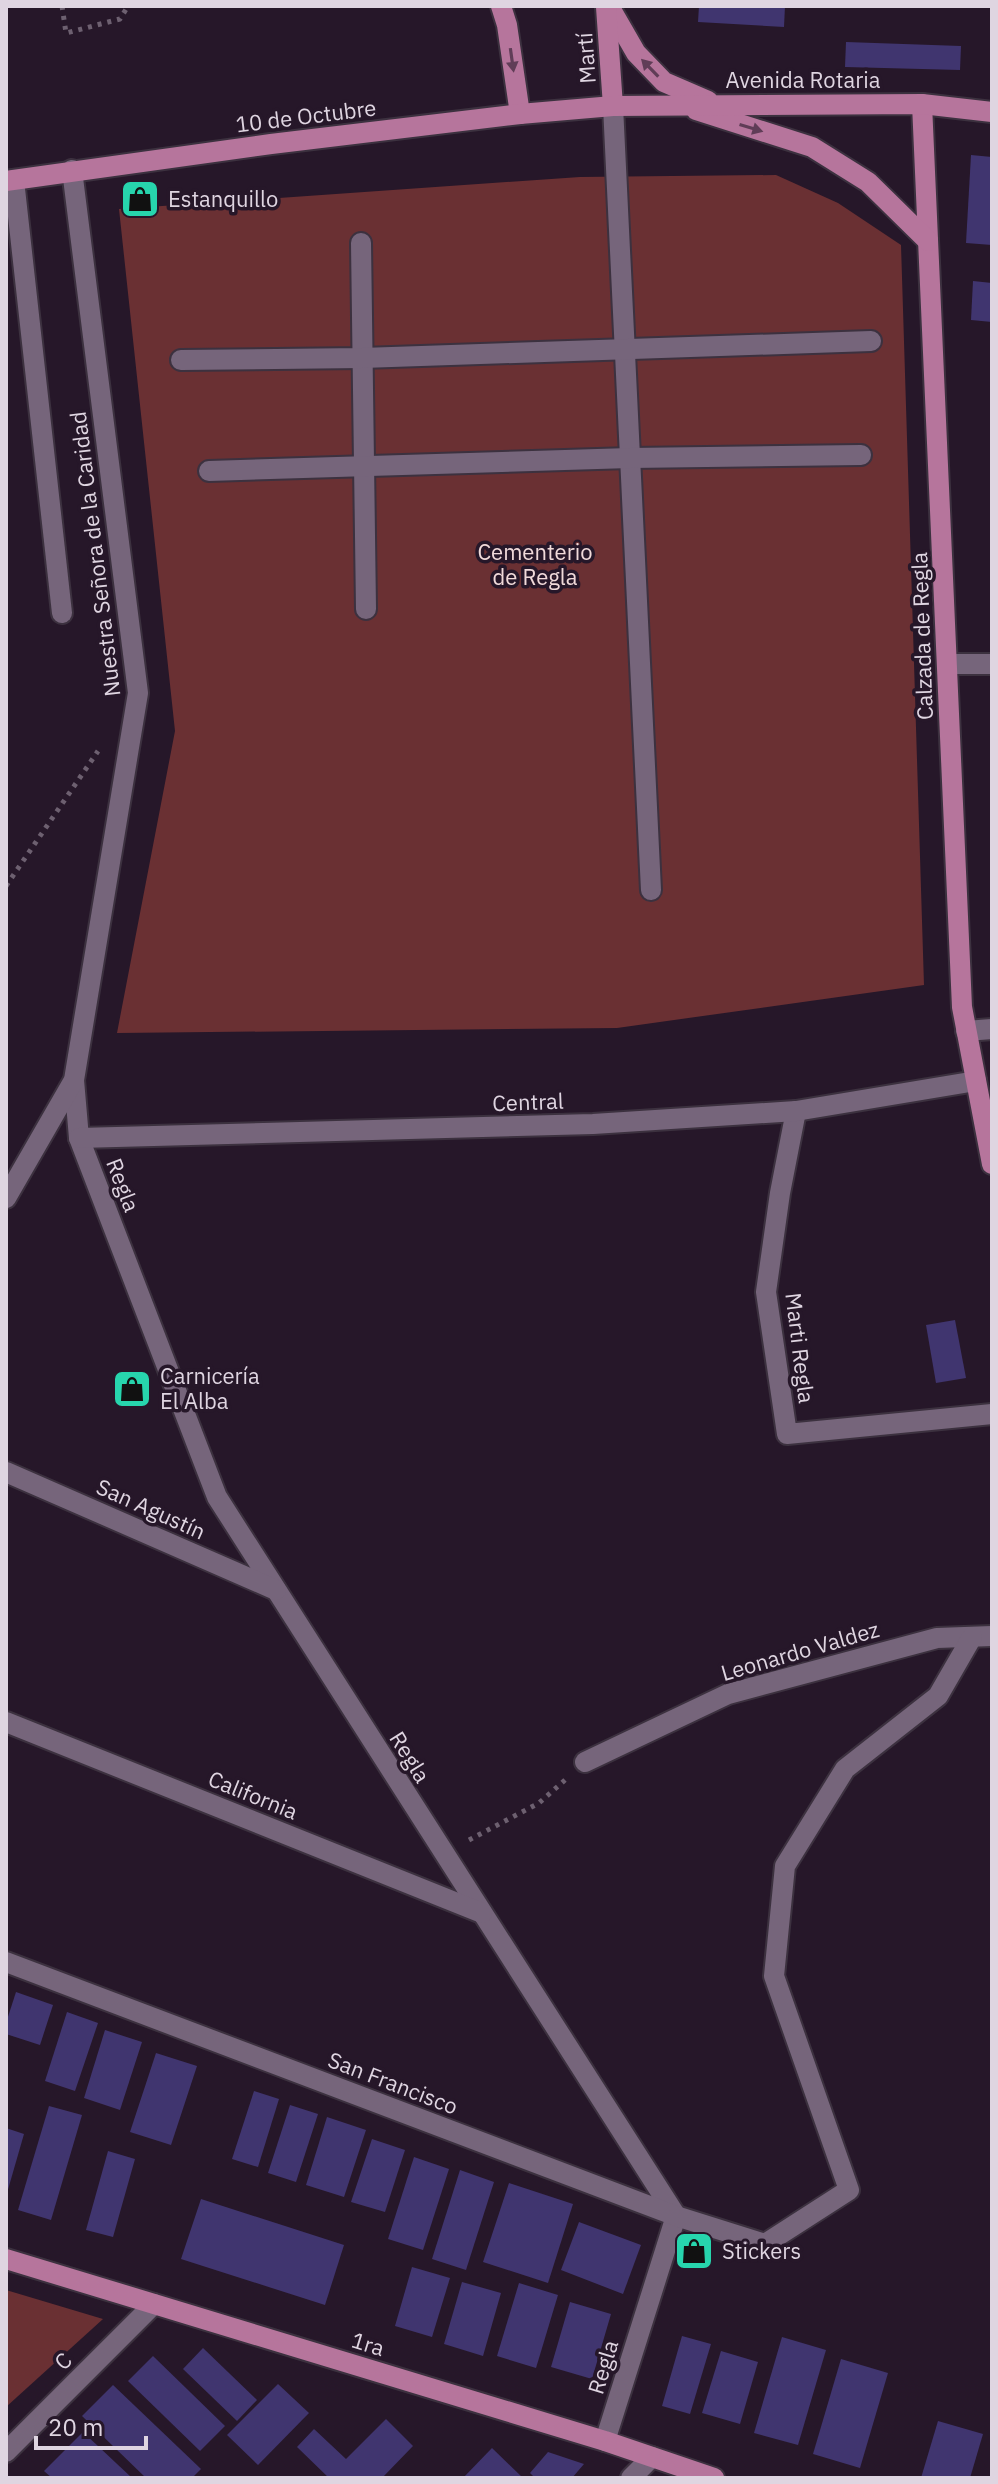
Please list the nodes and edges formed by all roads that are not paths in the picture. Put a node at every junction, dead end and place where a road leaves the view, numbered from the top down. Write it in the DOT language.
graph roads {
  1 [pos="501,6"];
  2 [pos="607,6"];
  3 [pos="677,104"];
  4 [pos="715,104"];
  5 [pos="922,104"];
  6 [pos="613,106"];
  7 [pos="992,112"];
  8 [pos="520,114"];
  9 [pos="72,170"];
  10 [pos="10,180"];
  11 [pos="928,241"];
  12 [pos="361,243"];
  13 [pos="871,341"];
  14 [pos="624,349"];
  15 [pos="362,358"];
  16 [pos="181,360"];
  17 [pos="861,455"];
  18 [pos="630,458"];
  19 [pos="364,468"];
  20 [pos="209,471"];
  21 [pos="366,609"];
  22 [pos="62,613"];
  23 [pos="947,664"];
  24 [pos="992,664"];
  25 [pos="651,890"];
  26 [pos="992,1029"];
  27 [pos="966,1031"];
  28 [pos="74,1080"];
  29 [pos="976,1081"];
  30 [pos="796,1111"];
  31 [pos="79,1138"];
  32 [pos="992,1164"];
  33 [pos="6,1198"];
  34 [pos="992,1414"];
  35 [pos="6,1472"];
  36 [pos="276,1590"];
  37 [pos="982,1637"];
  38 [pos="6,1722"];
  39 [pos="585,1762"];
  40 [pos="482,1913"];
  41 [pos="6,1962"];
  42 [pos="676,2216"];
  43 [pos="6,2259"];
  44 [pos="154,2304"];
  45 [pos="605,2441"];
  46 [pos="6,2452"];
  47 [pos="652,2457"];
  48 [pos="631,2478"];
  49 [pos="714,2478"];
  1 -- 8 [label="main road, one-way"];
  4 -- 2 [label="main road, one-way"];
  2 -- 6 [label="main road, Martí"];
  3 -- 4 [label="main road, Avenida Rotaria"];
  3 -- 6 [label="main road, Avenida Rotaria"];
  3 -- 11 [label="main road, one-way"];
  4 -- 5 [label="main road, Avenida Rotaria"];
  5 -- 7 [label="main road, Avenida Rotaria"];
  5 -- 11 [label="main road, Calzada de Regla"];
  6 -- 8 [label="main road, 10 de Octubre"];
  6 -- 14 [label="street"];
  8 -- 9 [label="main road, 10 de Octubre"];
  9 -- 10 [label="main road, 10 de Octubre"];
  9 -- 28 [label="street, Nuestra Señora de la Caridad"];
  10 -- 22 [label="street"];
  11 -- 23 [label="main road, Calzada de Regla"];
  12 -- 15 [label="street"];
  13 -- 14 [label="street"];
  14 -- 15 [label="street"];
  14 -- 18 [label="street"];
  15 -- 16 [label="street"];
  15 -- 19 [label="street"];
  17 -- 18 [label="street"];
  18 -- 19 [label="street"];
  18 -- 25 [label="street"];
  19 -- 20 [label="street"];
  19 -- 21 [label="street"];
  23 -- 24 [label="street"];
  23 -- 27 [label="main road, Calzada de Regla"];
  26 -- 27 [label="street"];
  27 -- 29 [label="main road, Calzada de Regla"];
  28 -- 31 [label="street, Regla"];
  28 -- 33 [label="street, Nuestra Señora de la Caridad"];
  29 -- 30 [label="street, Central"];
  29 -- 32 [label="main road, Calzada de Regla"];
  30 -- 31 [label="street, Central"];
  30 -- 34 [label="street, Marti Regla"];
  31 -- 36 [label="street, Regla"];
  35 -- 36 [label="street, San Agustín"];
  36 -- 40 [label="street, Regla"];
  37 -- 39 [label="street, Leonardo Valdez"];
  37 -- 42 [label="street, San Francisco"];
  38 -- 40 [label="street, California"];
  40 -- 42 [label="street, Regla"];
  41 -- 42 [label="street, San Francisco"];
  42 -- 45 [label="street, Regla"];
  43 -- 44 [label="main road, 1ra"];
  44 -- 45 [label="main road, 1ra"];
  44 -- 46 [label="street, C"];
  45 -- 47 [label="main road, 1ra"];
  47 -- 48 [label="street"];
  47 -- 49 [label="main road, 1ra"];
}
